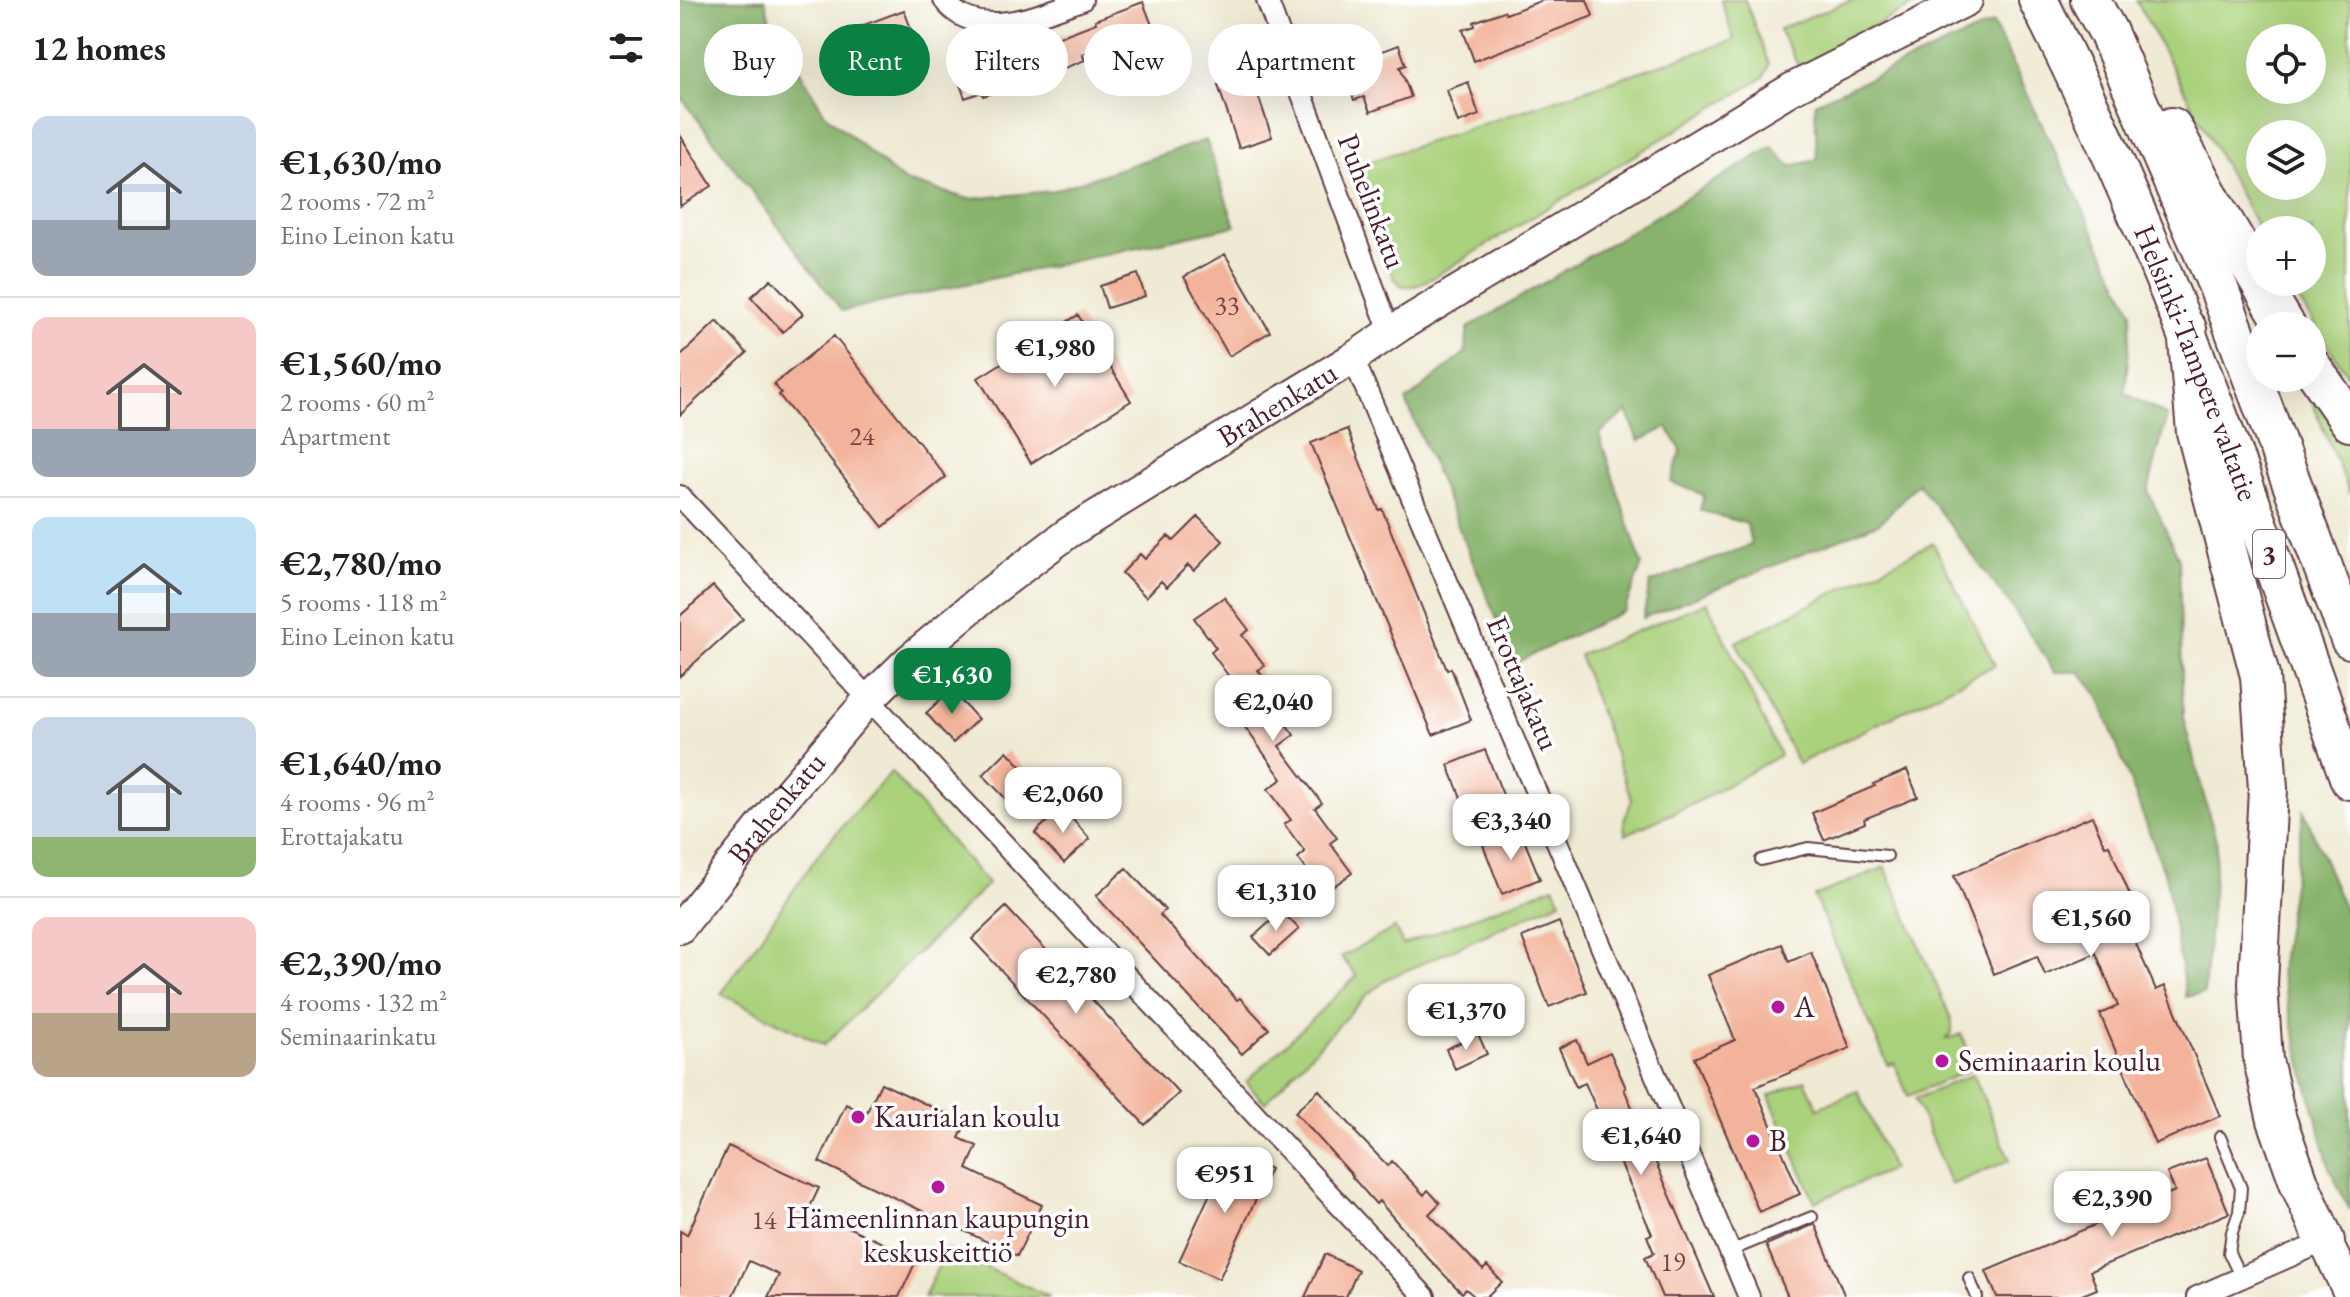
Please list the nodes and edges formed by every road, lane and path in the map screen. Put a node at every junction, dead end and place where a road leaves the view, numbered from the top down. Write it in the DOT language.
graph roads {
  1 [pos="944,0"];
  2 [pos="1082,0"];
  3 [pos="1267,0"];
  4 [pos="1967,0"];
  5 [pos="2039,2"];
  6 [pos="2099,16"];
  7 [pos="2278,312"];
  8 [pos="2187,329"];
  9 [pos="1390,332"];
  10 [pos="1353,358"];
  11 [pos="2326,387"];
  12 [pos="2350,422"];
  13 [pos="680,496"];
  14 [pos="2350,639"];
  15 [pos="868,700"];
  16 [pos="2350,780"];
  17 [pos="1887,856"];
  18 [pos="1761,860"];
  19 [pos="680,928"];
  20 [pos="2220,1137"];
  21 [pos="1812,1217"];
  22 [pos="2325,1241"];
  23 [pos="1730,1251"];
  24 [pos="1969,1278"];
  25 [pos="2241,1278"];
  26 [pos="2350,1293"];
  27 [pos="1425,1297"];
  28 [pos="1749,1297"];
  29 [pos="1977,1297"];
  30 [pos="2197,1297"];
  1 -- 2 [label="street"];
  3 -- 9 [label="street, Puhelinkatu"];
  4 -- 9 [label="main road, Brahenkatu"];
  5 -- 8 [label="highway, Helsinki-Tampere valtatie / 3"];
  6 -- 7 [label="highway"];
  6 -- 14 [label="highway, Helsinki-Tampere valtatie / 3"];
  8 -- 16 [label="highway, Helsinki-Tampere valtatie / 3"];
  8 -- 22 [label="highway"];
  9 -- 10 [label="main road, Brahenkatu"];
  10 -- 15 [label="main road, Brahenkatu"];
  10 -- 23 [label="street, Erottajakatu"];
  11 -- 12 [label="highway"];
  13 -- 15 [label="street"];
  15 -- 19 [label="main road, Brahenkatu"];
  15 -- 27 [label="street"];
  17 -- 18 [label="lane"];
  20 -- 25 [label="lane"];
  21 -- 23 [label="lane"];
  22 -- 25 [label="street"];
  22 -- 26 [label="main road"];
  23 -- 28 [label="street, Erottajakatu"];
  24 -- 29 [label="lane"];
  25 -- 30 [label="street"];
}
